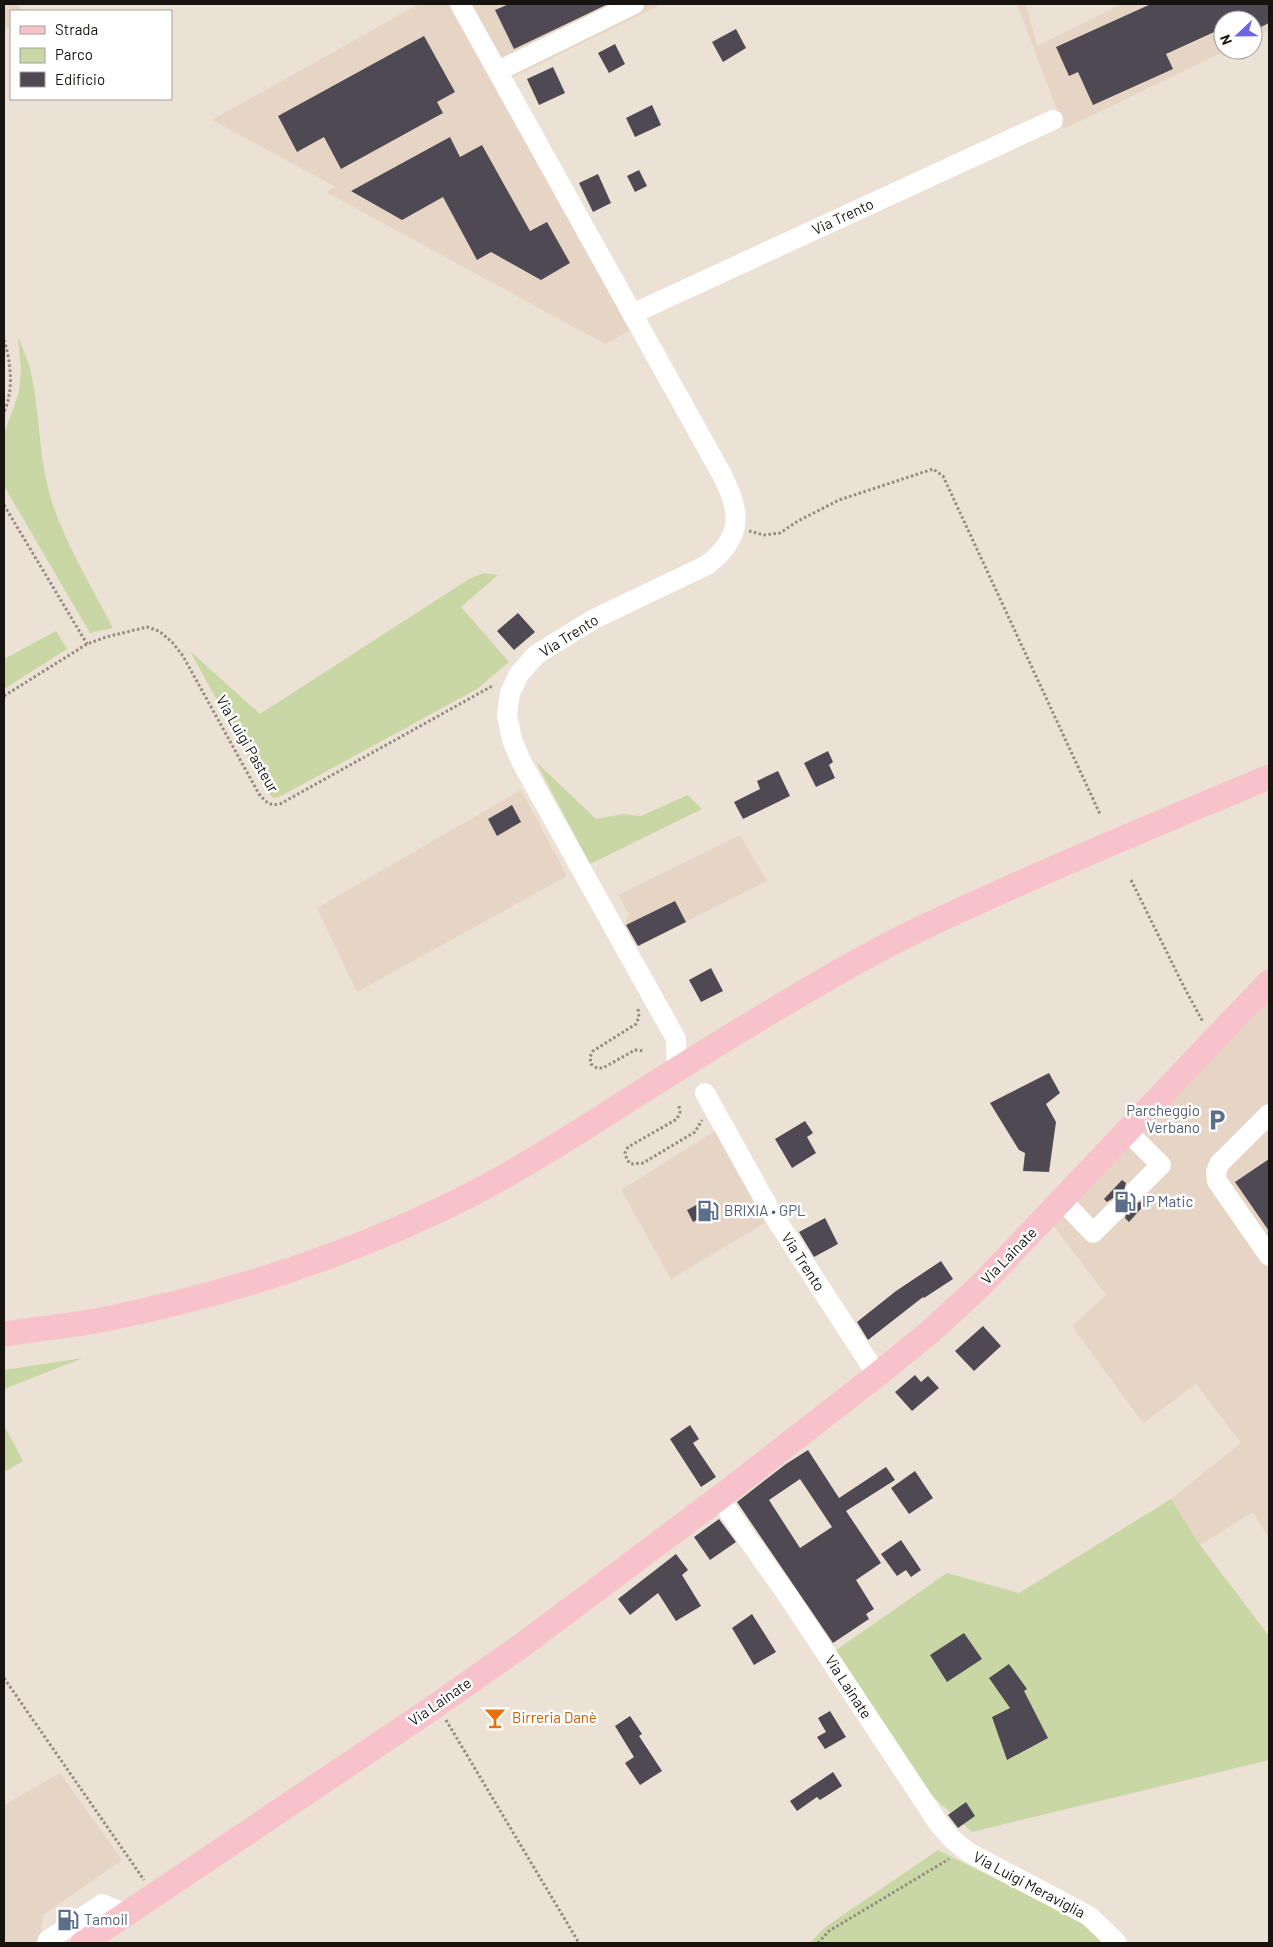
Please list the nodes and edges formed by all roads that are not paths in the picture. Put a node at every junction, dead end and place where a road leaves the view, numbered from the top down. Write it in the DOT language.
graph roads {
  1 [pos="460,4"];
  2 [pos="634,4"];
  3 [pos="498,71"];
  4 [pos="1053,120"];
  5 [pos="632,314"];
  6 [pos="1269,777"];
  7 [pos="1269,982"];
  8 [pos="676,1040"];
  9 [pos="702,1054"];
  10 [pos="677,1069"];
  11 [pos="705,1093"];
  12 [pos="1269,1114"];
  13 [pos="1128,1132"];
  14 [pos="1135,1191"];
  15 [pos="1062,1200"];
  16 [pos="1116,1210"];
  17 [pos="1269,1256"];
  18 [pos="4,1334"];
  19 [pos="877,1375"];
  20 [pos="719,1498"];
  21 [pos="964,1849"];
  22 [pos="126,1914"];
  23 [pos="47,1943"];
  24 [pos="83,1943"];
  25 [pos="1117,1943"];
  1 -- 3 [label="street, Via Trento"];
  2 -- 3 [label="street"];
  3 -- 5 [label="street, Via Trento"];
  4 -- 5 [label="street, Via Trento"];
  5 -- 8 [label="street, Via Trento"];
  6 -- 9 [label="main road"];
  7 -- 13 [label="main road, Via Lainate"];
  8 -- 9 [label="street"];
  8 -- 10 [label="street"];
  9 -- 10 [label="main road"];
  10 -- 18 [label="main road"];
  11 -- 19 [label="street, Via Trento"];
  12 -- 17 [label="street"];
  13 -- 14 [label="street"];
  13 -- 15 [label="main road, Via Lainate"];
  15 -- 16 [label="street"];
  15 -- 19 [label="main road, Via Lainate"];
  19 -- 20 [label="main road, Via Lainate"];
  20 -- 21 [label="street, Via Lainate"];
  20 -- 22 [label="main road, Via Lainate"];
  21 -- 25 [label="street, Via Luigi Meraviglia"];
  22 -- 23 [label="street"];
  22 -- 24 [label="main road, Via Lainate"];
}
